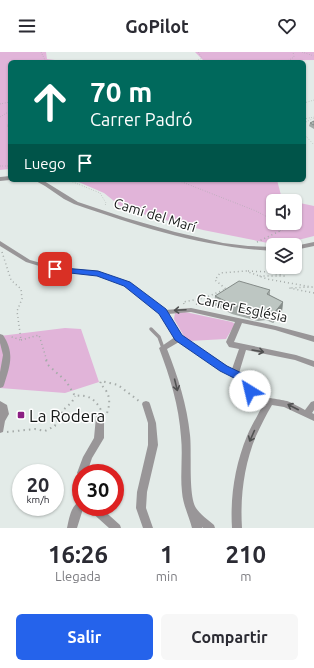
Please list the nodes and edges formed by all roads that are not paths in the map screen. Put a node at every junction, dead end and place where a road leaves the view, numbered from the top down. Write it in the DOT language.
graph roads {
  1 [pos="42,182"];
  2 [pos="1,244"];
  3 [pos="314,244"];
  4 [pos="302,247"];
  5 [pos="266,249"];
  6 [pos="163,312"];
  7 [pos="239,321"];
  8 [pos="151,329"];
  9 [pos="3,336"];
  10 [pos="179,338"];
  11 [pos="314,339"];
  12 [pos="163,348"];
  13 [pos="243,348"];
  14 [pos="314,364"];
  15 [pos="234,374"];
  16 [pos="0,386"];
  17 [pos="270,401"];
  18 [pos="0,404"];
  19 [pos="146,404"];
  20 [pos="314,404"];
  21 [pos="310,416"];
  22 [pos="100,417"];
  23 [pos="0,426"];
  24 [pos="85,464"];
  25 [pos="192,511"];
  26 [pos="75,516"];
  27 [pos="103,516"];
  28 [pos="72,528"];
  29 [pos="116,528"];
  30 [pos="148,528"];
  31 [pos="197,528"];
  32 [pos="210,528"];
  33 [pos="237,528"];
  1 -- 5 [label="street, Camí del Marí"];
  2 -- 6 [label="street"];
  3 -- 4 [label="street"];
  7 -- 6 [label="street, Carrer Església, one-way"];
  6 -- 10 [label="street"];
  7 -- 11 [label="street, Carrer Església"];
  7 -- 13 [label="street"];
  8 -- 12 [label="lane"];
  9 -- 16 [label="street"];
  10 -- 12 [label="street"];
  10 -- 15 [label="street"];
  12 -- 25 [label="street, one-way"];
  13 -- 14 [label="street, one-way"];
  13 -- 15 [label="street"];
  15 -- 17 [label="street"];
  21 -- 17 [label="street, one-way"];
  17 -- 33 [label="street, one-way"];
  18 -- 23 [label="street"];
  19 -- 30 [label="street"];
  20 -- 21 [label="street"];
  22 -- 24 [label="street"];
  25 -- 31 [label="street"];
  25 -- 32 [label="street"];
  26 -- 28 [label="street"];
  27 -- 29 [label="street"];
}
